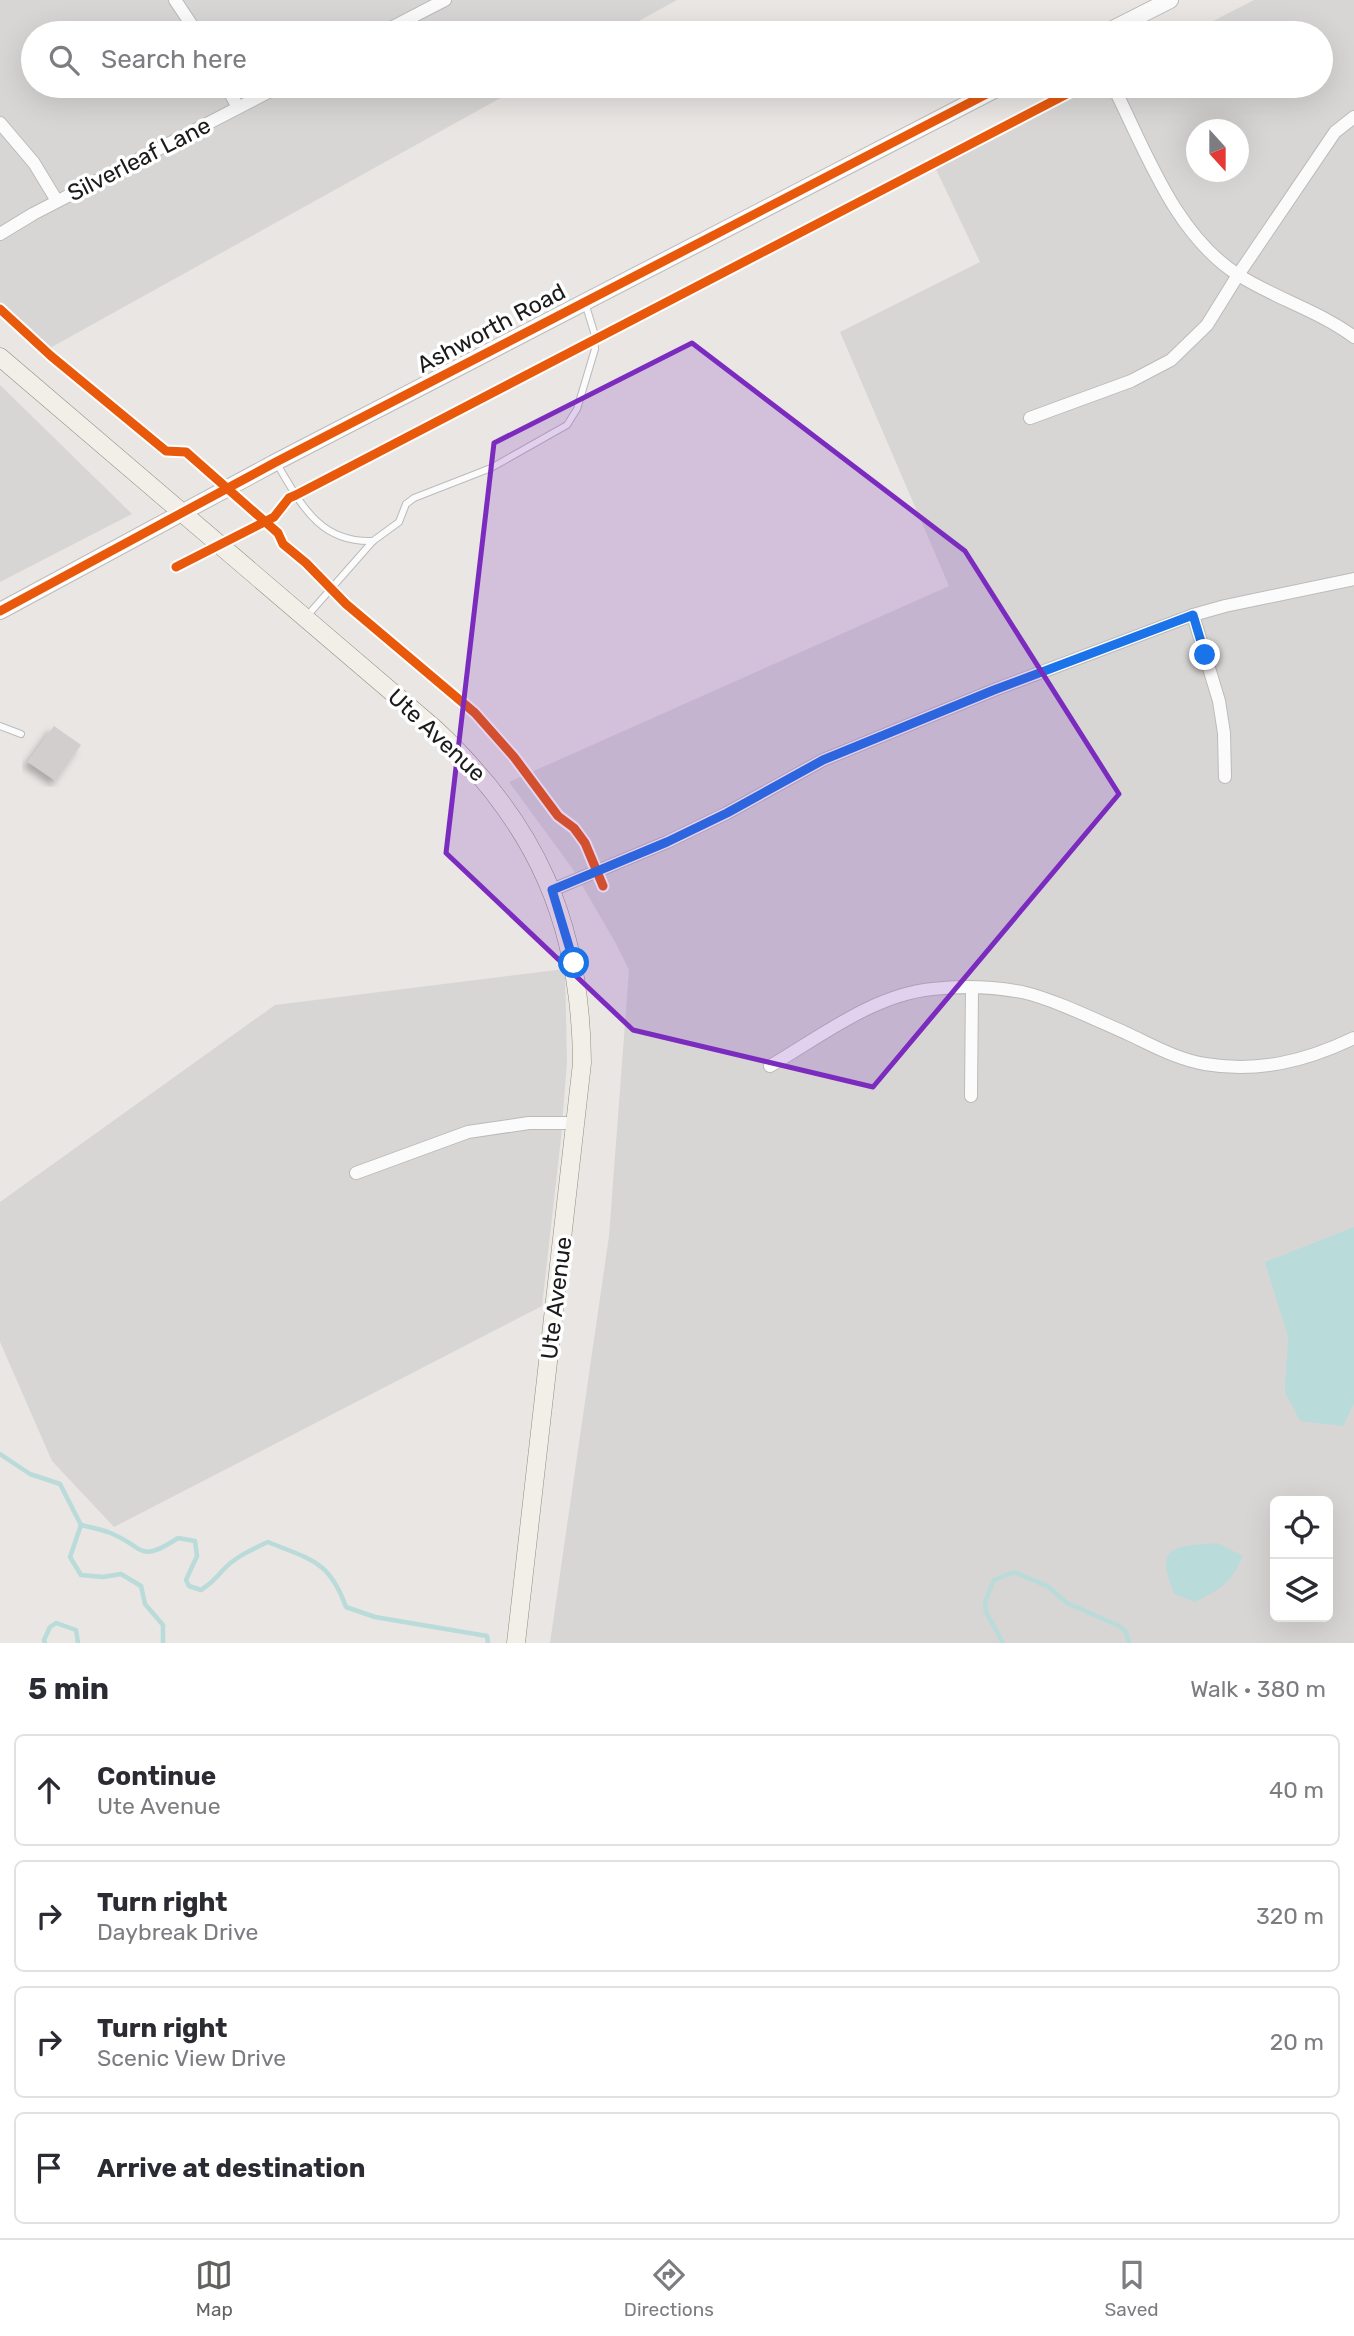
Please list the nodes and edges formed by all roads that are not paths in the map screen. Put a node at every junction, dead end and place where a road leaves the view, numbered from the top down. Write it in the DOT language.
graph roads {
  1 [pos="175,0"];
  2 [pos="445,0"];
  3 [pos="1170,0"];
  4 [pos="189,21"];
  5 [pos="404,21"];
  6 [pos="1129,21"];
  7 [pos="233,98"];
  8 [pos="256,98"];
  9 [pos="979,98"];
  10 [pos="1119,98"];
  11 [pos="238,107"];
  12 [pos="1354,117"];
  13 [pos="0,124"];
  14 [pos="57,201"];
  15 [pos="0,234"];
  16 [pos="1238,275"];
  17 [pos="584,301"];
  18 [pos="1354,337"];
  19 [pos="0,357"];
  20 [pos="1030,418"];
  21 [pos="276,462"];
  22 [pos="184,514"];
  23 [pos="373,541"];
  24 [pos="1354,579"];
  25 [pos="0,611"];
  26 [pos="1193,615"];
  27 [pos="305,618"];
  28 [pos="0,726"];
  29 [pos="21,734"];
  30 [pos="1225,777"];
  31 [pos="552,890"];
  32 [pos="972,988"];
  33 [pos="1354,1038"];
  34 [pos="770,1066"];
  35 [pos="971,1096"];
  36 [pos="576,1124"];
  37 [pos="356,1173"];
  38 [pos="516,1643"];
  1 -- 4 [label="street"];
  2 -- 5 [label="street"];
  3 -- 6 [label="street"];
  7 -- 11 [label="street"];
  8 -- 11 [label="street, Silverleaf Lane"];
  9 -- 17 [label="street, Ashworth Road"];
  10 -- 16 [label="street"];
  11 -- 14 [label="street, Silverleaf Lane"];
  12 -- 16 [label="street"];
  13 -- 14 [label="street"];
  14 -- 15 [label="street, Silverleaf Lane"];
  16 -- 18 [label="street"];
  16 -- 20 [label="street"];
  17 -- 21 [label="street, Ashworth Road"];
  17 -- 23 [label="lane"];
  19 -- 22 [label="main road, Ute Avenue"];
  21 -- 22 [label="street, Ashworth Road"];
  21 -- 23 [label="lane"];
  22 -- 25 [label="street, Ashworth Road"];
  22 -- 27 [label="main road, Ute Avenue"];
  23 -- 27 [label="lane"];
  24 -- 26 [label="street"];
  26 -- 30 [label="street"];
  26 -- 31 [label="street"];
  27 -- 31 [label="main road, Ute Avenue"];
  28 -- 29 [label="lane"];
  31 -- 36 [label="main road, Ute Avenue"];
  32 -- 33 [label="street"];
  32 -- 34 [label="street"];
  32 -- 35 [label="street"];
  36 -- 37 [label="street"];
  36 -- 38 [label="main road, Ute Avenue"];
}
